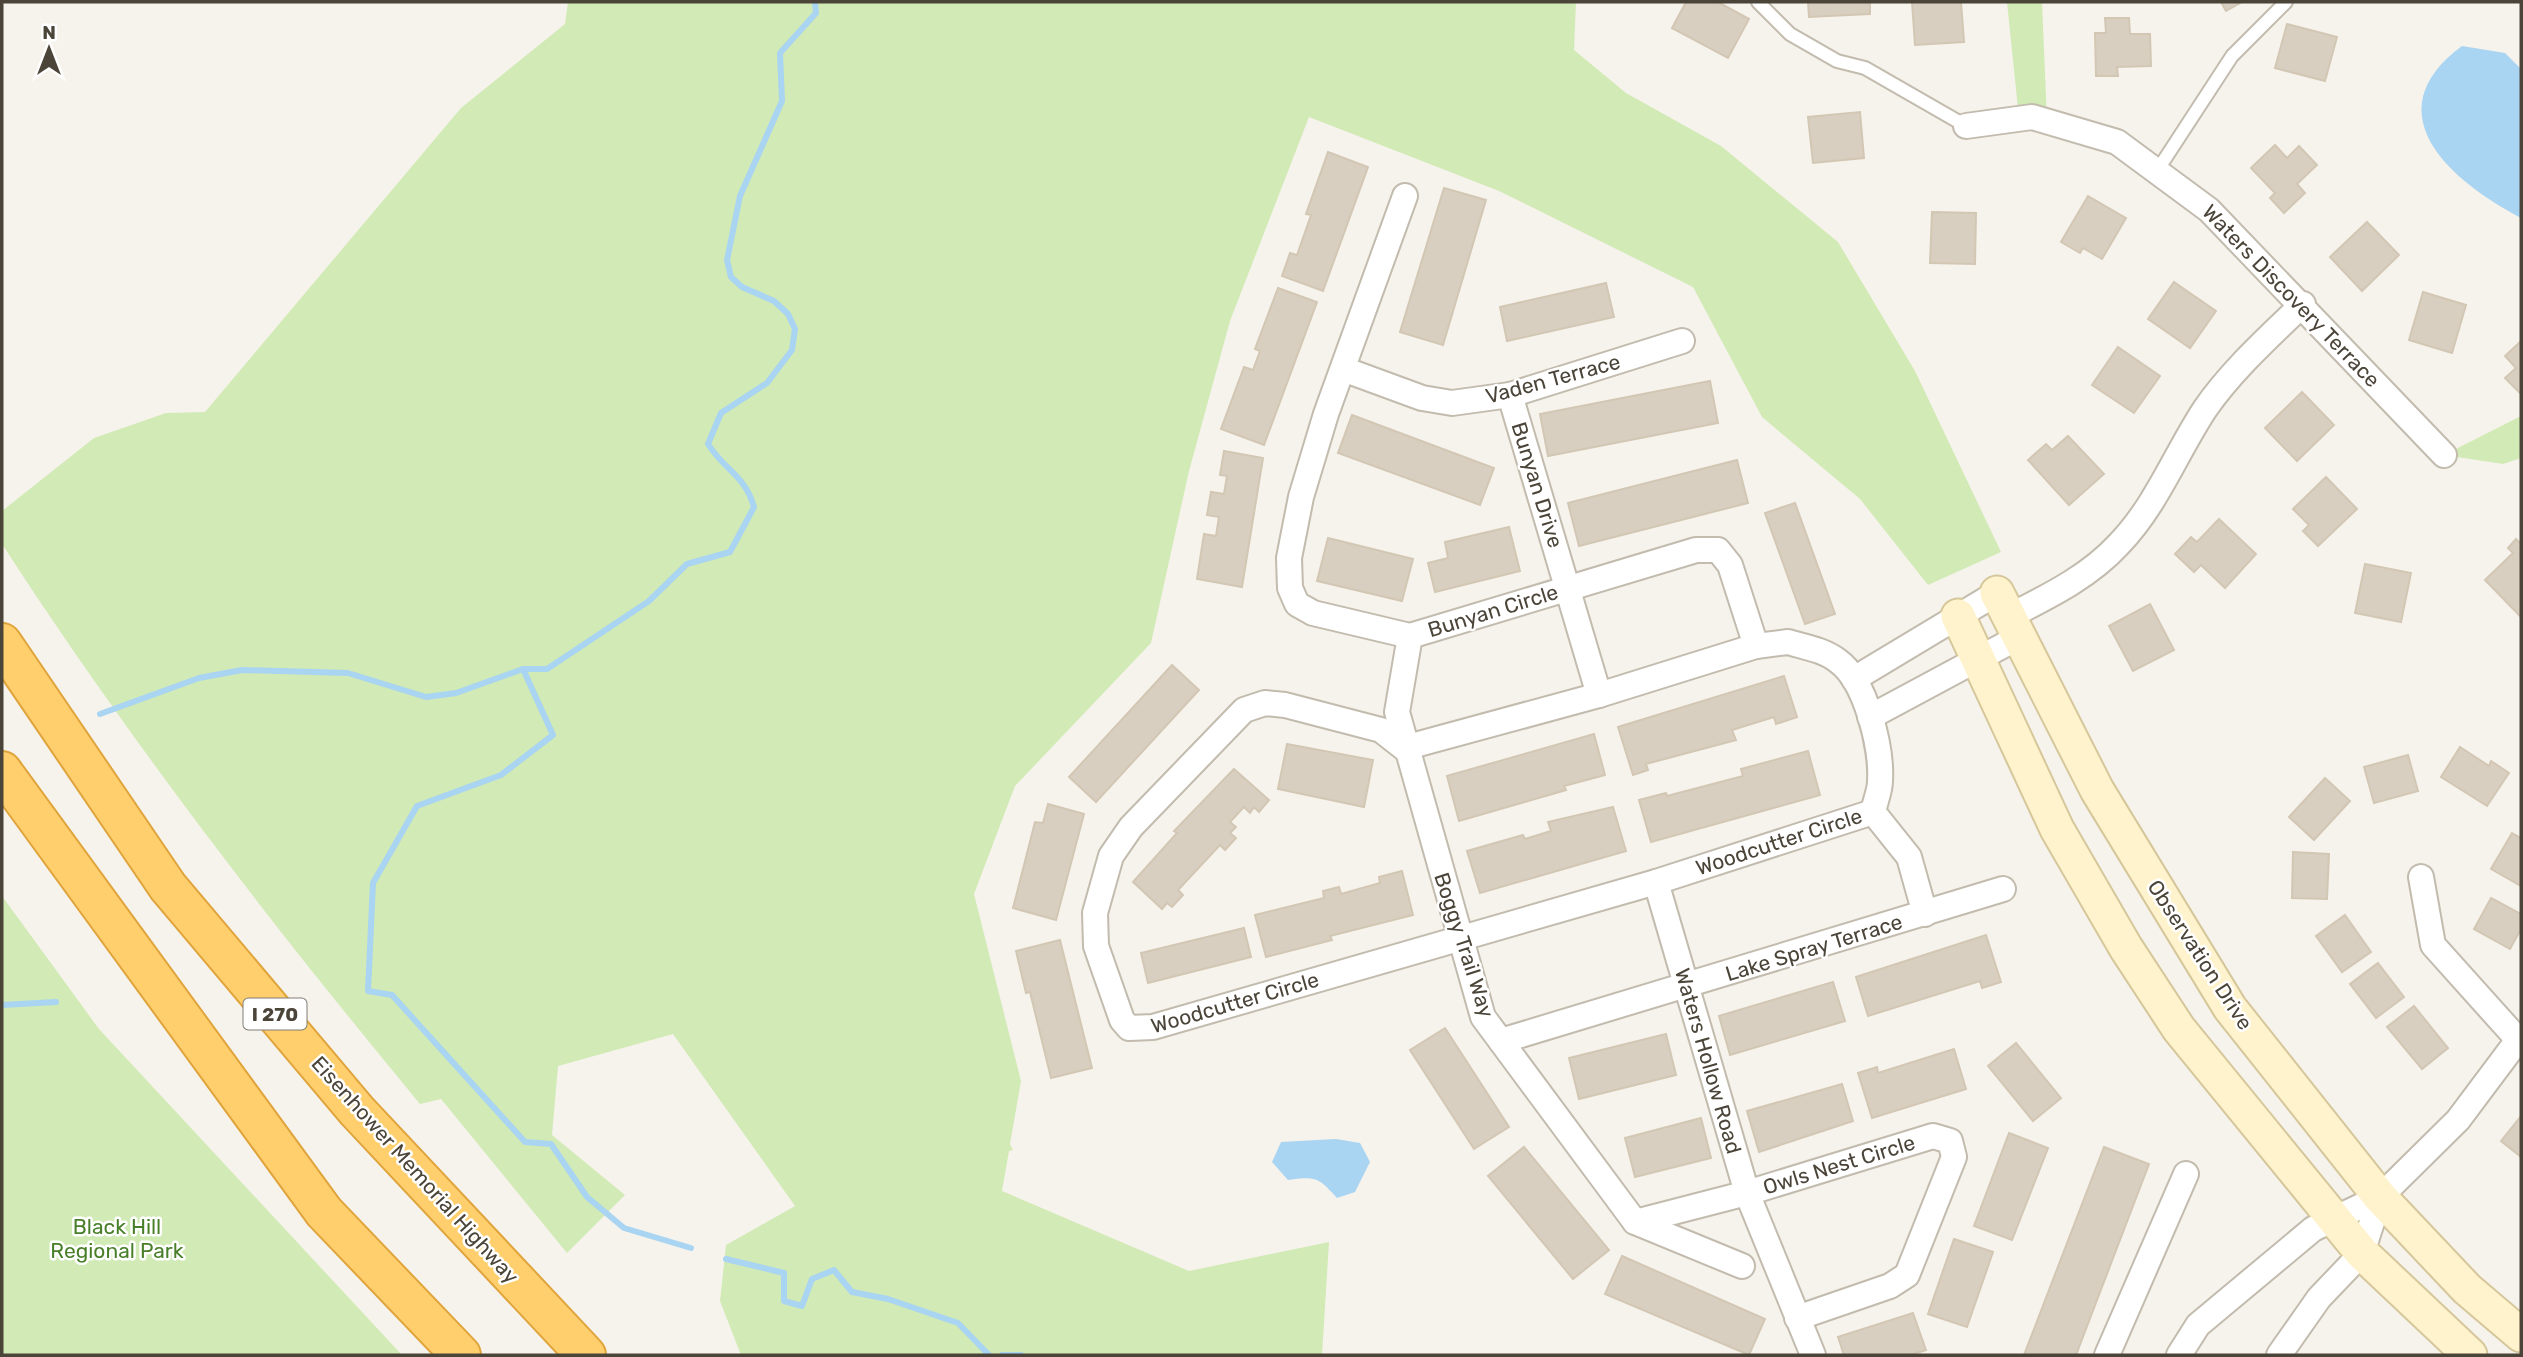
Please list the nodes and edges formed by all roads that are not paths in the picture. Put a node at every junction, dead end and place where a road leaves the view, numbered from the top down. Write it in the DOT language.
graph roads {
  1 [pos="1758,2"];
  2 [pos="2286,2"];
  3 [pos="1966,126"];
  4 [pos="2157,171"];
  5 [pos="1405,197"];
  6 [pos="2303,304"];
  7 [pos="1682,341"];
  8 [pos="1343,369"];
  9 [pos="1510,395"];
  10 [pos="2444,455"];
  11 [pos="1567,588"];
  12 [pos="1958,616"];
  13 [pos="2008,616"];
  14 [pos="1410,636"];
  15 [pos="2,643"];
  16 [pos="1755,646"];
  17 [pos="1978,657"];
  18 [pos="1854,679"];
  19 [pos="1599,695"];
  20 [pos="1870,718"];
  21 [pos="1404,748"];
  22 [pos="2,771"];
  23 [pos="1873,812"];
  24 [pos="2421,877"];
  25 [pos="1656,882"];
  26 [pos="2003,890"];
  27 [pos="1925,914"];
  28 [pos="1459,939"];
  29 [pos="1686,986"];
  30 [pos="2520,1040"];
  31 [pos="1501,1041"];
  32 [pos="2186,1174"];
  33 [pos="1747,1194"];
  34 [pos="2380,1197"];
  35 [pos="2333,1219"];
  36 [pos="1635,1222"];
  37 [pos="2362,1253"];
  38 [pos="1742,1266"];
  39 [pos="1797,1318"];
  40 [pos="2521,1335"];
  41 [pos="461,1355"];
  42 [pos="586,1355"];
  43 [pos="1813,1355"];
  44 [pos="2107,1355"];
  45 [pos="2179,1355"];
  46 [pos="2279,1355"];
  47 [pos="2470,1355"];
  1 -- 3 [label="lane"];
  2 -- 4 [label="lane"];
  3 -- 4 [label="street, Waters Discovery Terrace"];
  4 -- 6 [label="street, Waters Discovery Terrace"];
  5 -- 8 [label="street, Bunyan Circle"];
  6 -- 10 [label="street, Waters Discovery Terrace"];
  6 -- 13 [label="street"];
  7 -- 9 [label="street, Vaden Terrace"];
  8 -- 9 [label="street, Vaden Terrace"];
  8 -- 14 [label="street, Bunyan Circle"];
  9 -- 11 [label="street, Bunyan Drive"];
  11 -- 14 [label="street, Bunyan Circle"];
  11 -- 16 [label="street, Bunyan Circle"];
  11 -- 19 [label="street, Bunyan Drive"];
  12 -- 13 [label="street"];
  12 -- 17 [label="street"];
  12 -- 18 [label="street"];
  13 -- 17 [label="street"];
  13 -- 34 [label="street, Observation Drive"];
  14 -- 21 [label="street, Boggy Trail Way"];
  15 -- 42 [label="highway, Eisenhower Memorial Highway / I 270"];
  16 -- 18 [label="street, Woodcutter Circle"];
  16 -- 19 [label="street, Woodcutter Circle"];
  17 -- 20 [label="street"];
  17 -- 35 [label="street"];
  18 -- 20 [label="street, Woodcutter Circle"];
  19 -- 21 [label="street, Woodcutter Circle"];
  20 -- 23 [label="street, Woodcutter Circle"];
  21 -- 28 [label="street, Boggy Trail Way"];
  21 -- 28 [label="street, Woodcutter Circle"];
  22 -- 41 [label="highway"];
  23 -- 25 [label="street, Woodcutter Circle"];
  23 -- 27 [label="street, Lake Spray Terrace"];
  24 -- 30 [label="street"];
  25 -- 28 [label="street, Woodcutter Circle"];
  25 -- 29 [label="street, Waters Hollow Road"];
  26 -- 27 [label="street, Lake Spray Terrace"];
  27 -- 29 [label="street, Lake Spray Terrace"];
  28 -- 31 [label="street, Boggy Trail Way"];
  29 -- 31 [label="street, Lake Spray Terrace"];
  29 -- 33 [label="street, Waters Hollow Road"];
  30 -- 34 [label="street"];
  31 -- 36 [label="street, Boggy Trail Way"];
  32 -- 44 [label="street"];
  33 -- 36 [label="street, Owls Nest Circle"];
  33 -- 39 [label="street, Waters Hollow Road"];
  33 -- 39 [label="street, Owls Nest Circle"];
  34 -- 35 [label="street"];
  34 -- 37 [label="street"];
  34 -- 40 [label="street, Observation Drive"];
  35 -- 37 [label="street"];
  35 -- 45 [label="street"];
  36 -- 38 [label="street"];
  37 -- 46 [label="street"];
  37 -- 47 [label="street"];
  39 -- 43 [label="street, Waters Hollow Road"];
}
